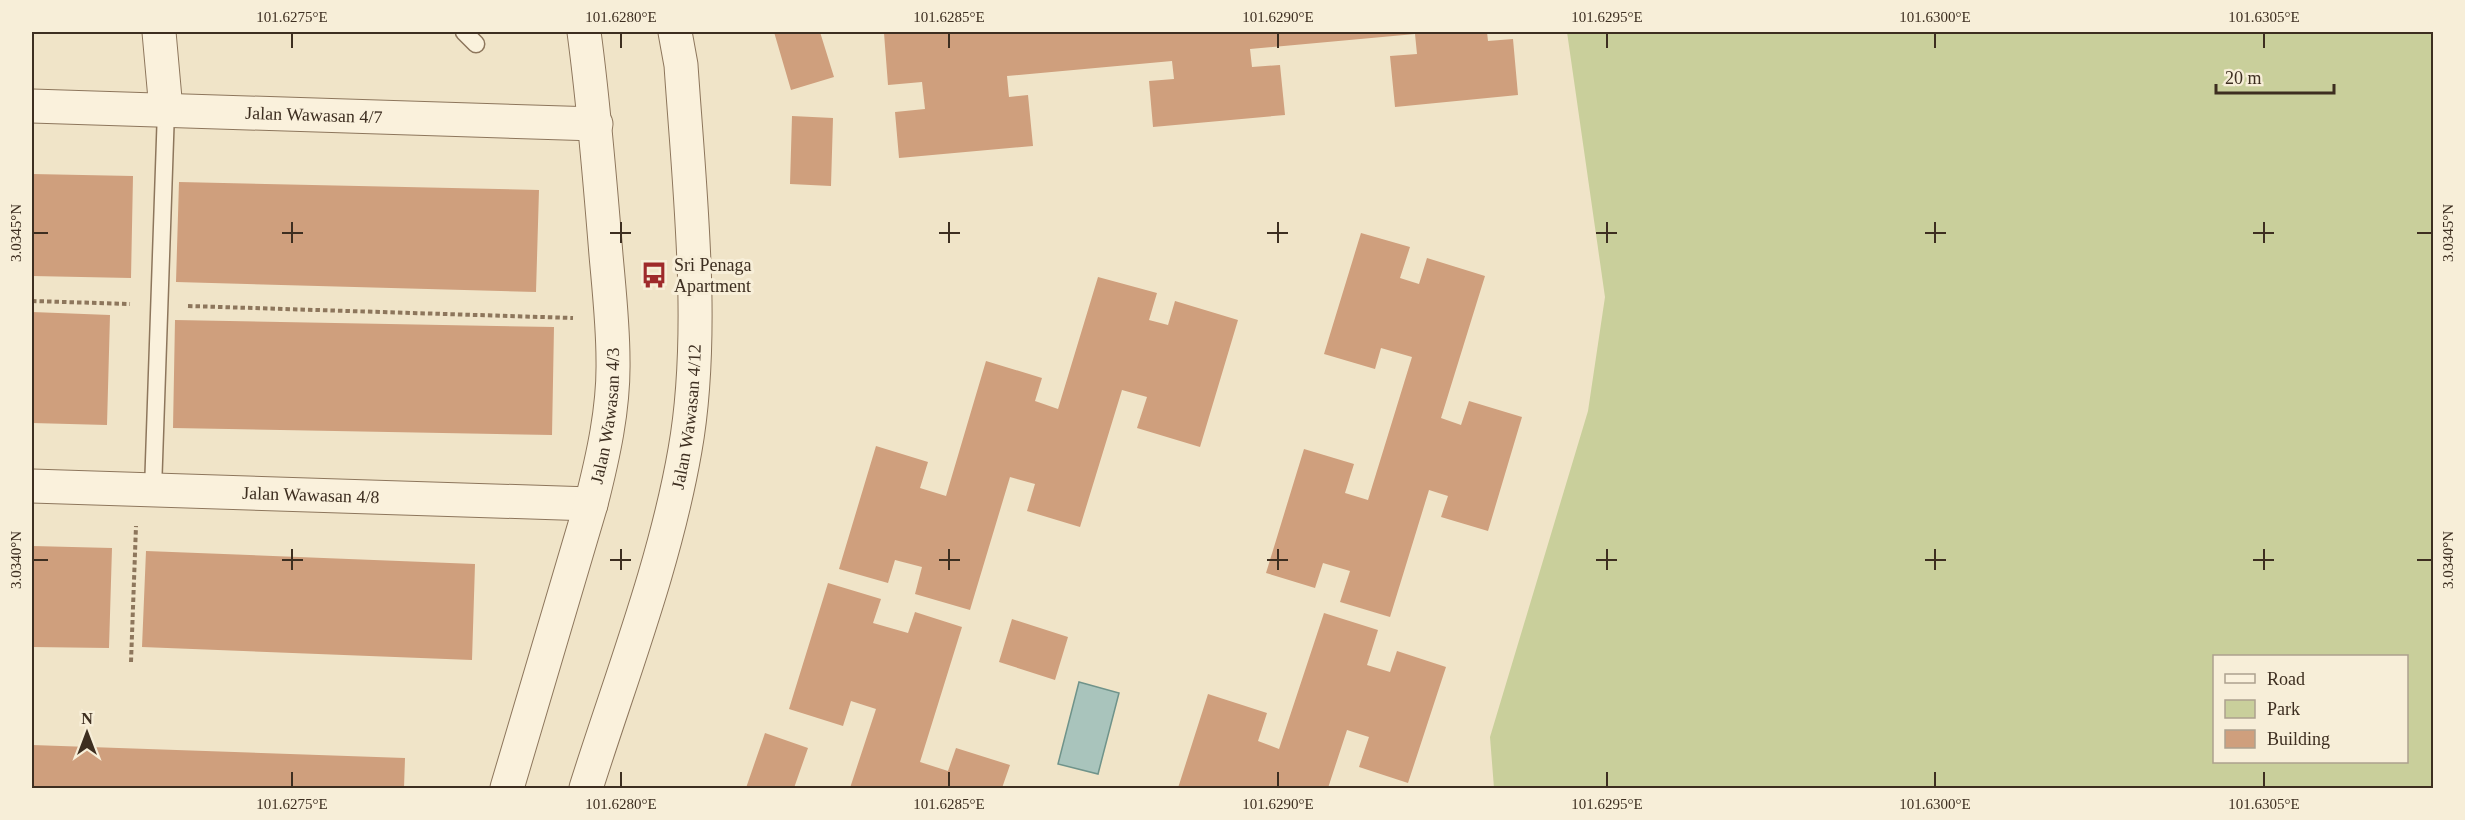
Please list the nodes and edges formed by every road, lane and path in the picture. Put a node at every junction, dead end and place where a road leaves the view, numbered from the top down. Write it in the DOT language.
graph roads {
  1 [pos="159,32"];
  2 [pos="464,32"];
  3 [pos="584,32"];
  4 [pos="675,32"];
  5 [pos="476,44"];
  6 [pos="32,106"];
  7 [pos="166,110"];
  8 [pos="596,123"];
  9 [pos="32,301"];
  10 [pos="159,305"];
  11 [pos="611,320"];
  12 [pos="32,486"];
  13 [pos="145,490"];
  14 [pos="591,504"];
  15 [pos="131,662"];
  16 [pos="507,789"];
  17 [pos="586,789"];
  1 -- 7 [label="street"];
  2 -- 5 [label="lane"];
  3 -- 8 [label="street, Jalan Wawasan 4/3"];
  4 -- 17 [label="street, Jalan Wawasan 4/12"];
  6 -- 7 [label="street, Jalan Wawasan 4/7"];
  7 -- 8 [label="street, Jalan Wawasan 4/7"];
  7 -- 10 [label="lane"];
  8 -- 11 [label="street, Jalan Wawasan 4/3"];
  9 -- 10 [label="path"];
  10 -- 11 [label="path"];
  10 -- 13 [label="lane"];
  11 -- 14 [label="street, Jalan Wawasan 4/3"];
  12 -- 13 [label="street, Jalan Wawasan 4/8"];
  13 -- 14 [label="street, Jalan Wawasan 4/8"];
  13 -- 15 [label="path"];
  14 -- 16 [label="street, Jalan Wawasan 4/3"];
}
